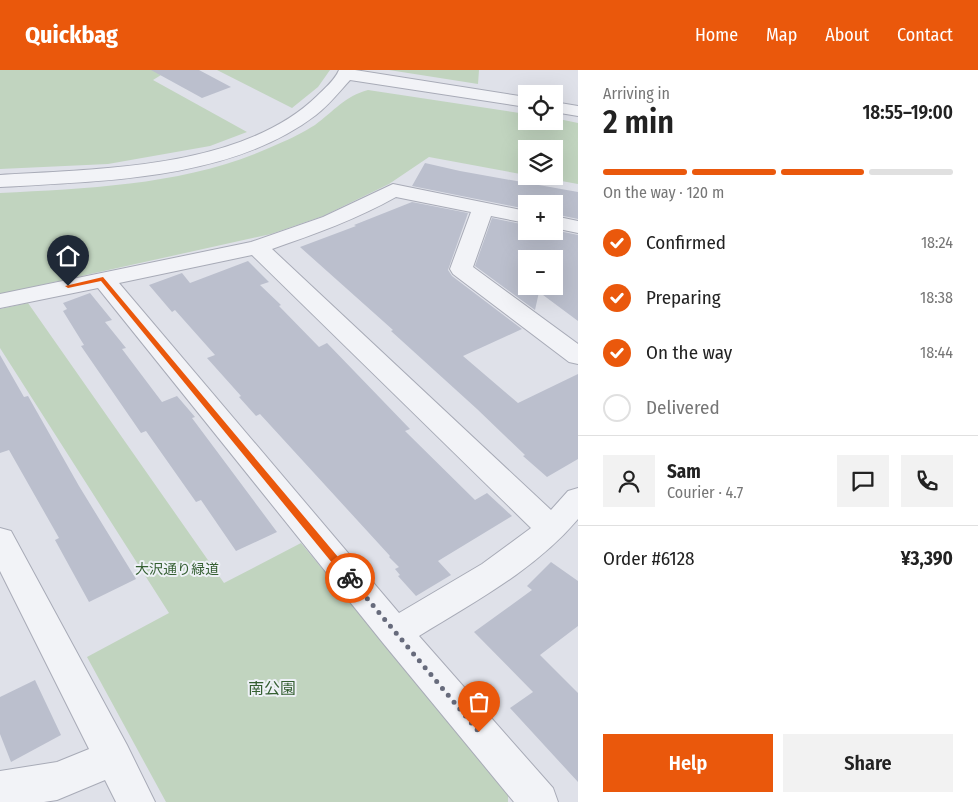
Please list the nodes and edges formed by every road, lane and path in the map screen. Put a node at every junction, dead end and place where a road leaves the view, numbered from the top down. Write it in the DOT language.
graph roads {
  1 [pos="346,72"];
  2 [pos="518,101"];
  3 [pos="563,108"];
  4 [pos="578,111"];
  5 [pos="0,181"];
  6 [pos="482,208"];
  7 [pos="518,215"];
  8 [pos="563,224"];
  9 [pos="578,227"];
  10 [pos="257,247"];
  11 [pos="103,279"];
  12 [pos="0,301"];
  13 [pos="578,356"];
  14 [pos="578,499"];
  15 [pos="551,528"];
  16 [pos="0,540"];
  17 [pos="395,633"];
  18 [pos="114,758"];
  19 [pos="0,790"];
  20 [pos="136,802"];
  21 [pos="539,802"];
  1 -- 2 [label="street"];
  1 -- 5 [label="street"];
  3 -- 4 [label="street"];
  6 -- 7 [label="street"];
  6 -- 10 [label="street"];
  6 -- 13 [label="street"];
  8 -- 9 [label="street"];
  10 -- 11 [label="street"];
  10 -- 15 [label="street"];
  11 -- 12 [label="street"];
  11 -- 17 [label="street"];
  14 -- 15 [label="street"];
  15 -- 17 [label="street"];
  16 -- 18 [label="street"];
  17 -- 21 [label="street"];
  18 -- 19 [label="street"];
  18 -- 20 [label="street"];
}
